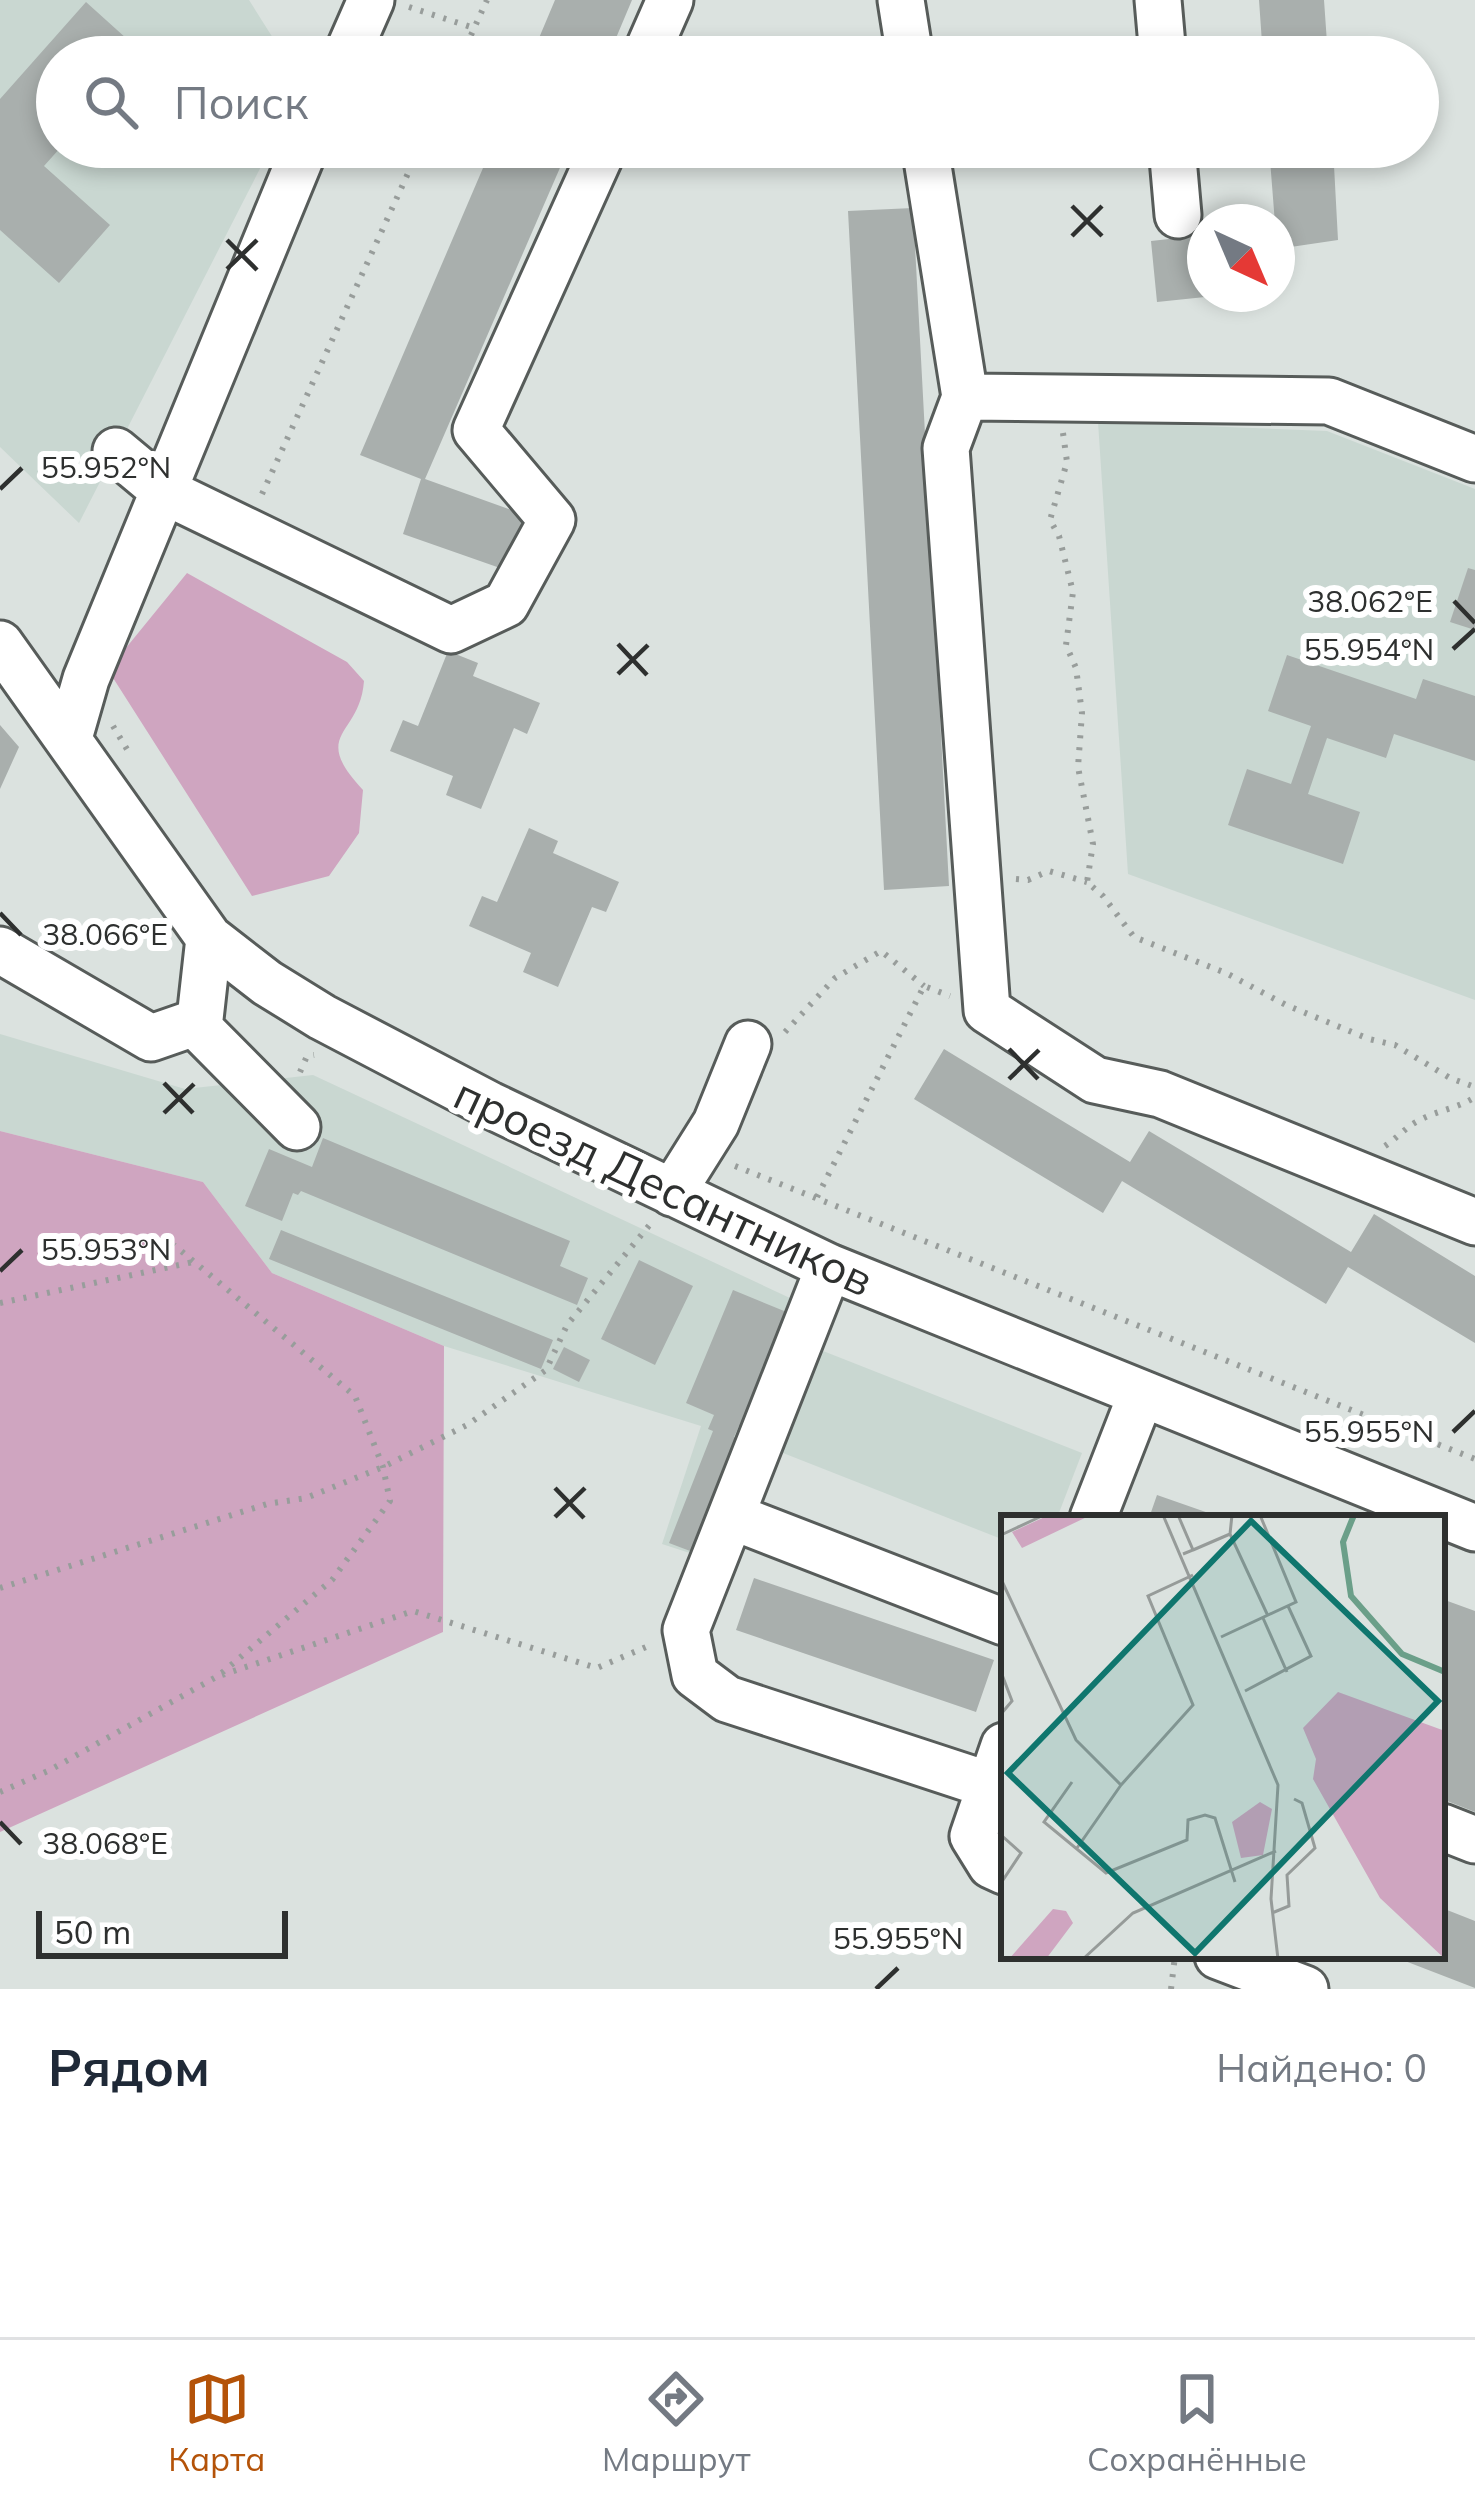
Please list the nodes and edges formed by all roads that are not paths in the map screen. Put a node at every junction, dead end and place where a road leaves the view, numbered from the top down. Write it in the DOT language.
graph roads {
  1 [pos="371,0"];
  2 [pos="670,0"];
  3 [pos="901,0"];
  4 [pos="1158,0"];
  5 [pos="355,36"];
  6 [pos="654,36"];
  7 [pos="907,36"];
  8 [pos="1161,36"];
  9 [pos="286,168"];
  10 [pos="595,168"];
  11 [pos="928,168"];
  12 [pos="1174,168"];
  13 [pos="1178,214"];
  14 [pos="965,397"];
  15 [pos="116,451"];
  16 [pos="1475,458"];
  17 [pos="164,491"];
  18 [pos="0,644"];
  19 [pos="69,738"];
  20 [pos="209,938"];
  21 [pos="0,950"];
  22 [pos="200,1021"];
  23 [pos="748,1045"];
  24 [pos="297,1127"];
  25 [pos="665,1203"];
  26 [pos="1475,1222"];
  27 [pos="829,1267"];
  28 [pos="1141,1395"];
  29 [pos="1094,1515"];
  30 [pos="1442,1515"];
  31 [pos="731,1516"];
  32 [pos="1445,1516"];
  33 [pos="1475,1528"];
  34 [pos="1001,1621"];
  35 [pos="996,1766"];
  36 [pos="1445,1828"];
  37 [pos="1475,1840"];
  38 [pos="1001,1870"];
  39 [pos="1226,1959"];
  40 [pos="1305,1989"];
  1 -- 5 [label="street"];
  2 -- 6 [label="street"];
  3 -- 7 [label="street"];
  4 -- 8 [label="street"];
  9 -- 17 [label="street"];
  10 -- 17 [label="street"];
  11 -- 14 [label="street"];
  12 -- 13 [label="street"];
  14 -- 16 [label="street"];
  14 -- 26 [label="street"];
  15 -- 17 [label="street"];
  17 -- 19 [label="street"];
  18 -- 19 [label="street, проезд Десантников"];
  19 -- 20 [label="street, проезд Десантников"];
  20 -- 22 [label="street"];
  20 -- 25 [label="street, проезд Десантников"];
  21 -- 22 [label="street"];
  22 -- 24 [label="street"];
  23 -- 25 [label="street"];
  25 -- 27 [label="street, проезд Десантников"];
  27 -- 28 [label="street, проезд Десантников"];
  27 -- 31 [label="street"];
  28 -- 29 [label="street"];
  28 -- 30 [label="street, проезд Десантников"];
  31 -- 34 [label="street"];
  31 -- 35 [label="street"];
  32 -- 33 [label="street, проезд Десантников"];
  35 -- 38 [label="street"];
  36 -- 37 [label="street"];
  39 -- 40 [label="street"];
}
